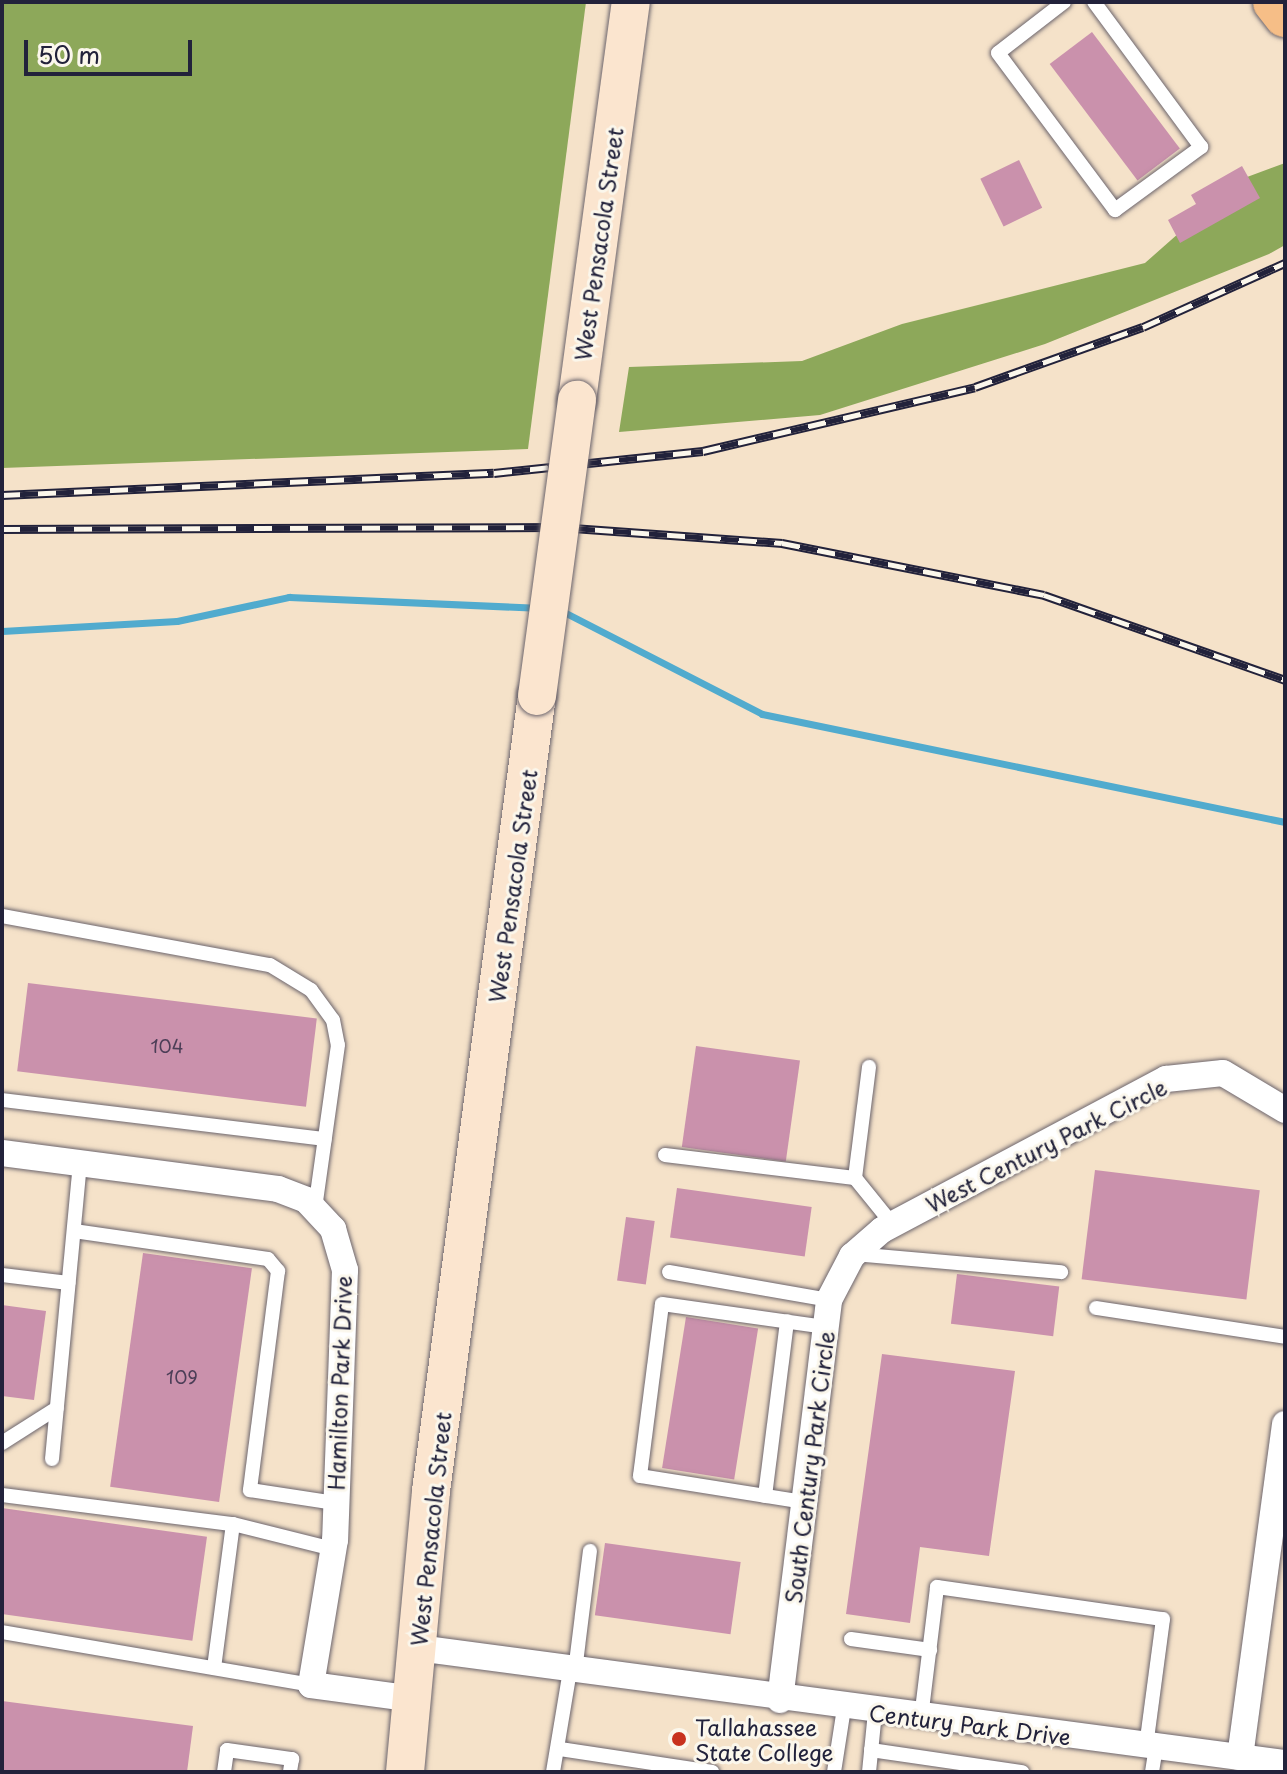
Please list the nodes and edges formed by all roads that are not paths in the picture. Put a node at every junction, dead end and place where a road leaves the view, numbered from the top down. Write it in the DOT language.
graph roads {
  1 [pos="631,2"];
  2 [pos="1064,2"];
  3 [pos="1094,2"];
  4 [pos="1274,2"];
  5 [pos="1285,16"];
  6 [pos="2,916"];
  7 [pos="869,1067"];
  8 [pos="2,1100"];
  9 [pos="1285,1110"];
  10 [pos="325,1139"];
  11 [pos="2,1153"];
  12 [pos="665,1155"];
  13 [pos="80,1163"];
  14 [pos="855,1178"];
  15 [pos="315,1208"];
  16 [pos="893,1225"];
  17 [pos="74,1231"];
  18 [pos="860,1250"];
  19 [pos="669,1272"];
  20 [pos="1061,1272"];
  21 [pos="2,1275"];
  22 [pos="69,1283"];
  23 [pos="829,1300"];
  24 [pos="1096,1308"];
  25 [pos="787,1321"];
  26 [pos="826,1327"];
  27 [pos="1285,1337"];
  28 [pos="57,1408"];
  29 [pos="1285,1424"];
  30 [pos="2,1443"];
  31 [pos="52,1459"];
  32 [pos="2,1495"];
  33 [pos="765,1496"];
  34 [pos="804,1502"];
  35 [pos="335,1503"];
  36 [pos="233,1524"];
  37 [pos="333,1549"];
  38 [pos="590,1551"];
  39 [pos="2,1632"];
  40 [pos="851,1639"];
  41 [pos="418,1648"];
  42 [pos="930,1650"];
  43 [pos="214,1668"];
  44 [pos="572,1671"];
  45 [pos="311,1685"];
  46 [pos="415,1699"];
  47 [pos="780,1700"];
  48 [pos="844,1708"];
  49 [pos="875,1712"];
  50 [pos="921,1718"];
  51 [pos="560,1749"];
  52 [pos="871,1750"];
  53 [pos="1151,1755"];
  54 [pos="1240,1757"];
  55 [pos="1198,1762"];
  56 [pos="1285,1763"];
  57 [pos="224,1772"];
  58 [pos="290,1772"];
  59 [pos="405,1772"];
  60 [pos="553,1772"];
  61 [pos="712,1772"];
  62 [pos="834,1772"];
  63 [pos="869,1772"];
  64 [pos="1022,1772"];
  1 -- 41 [label="main road, West Pensacola Street, bridge"];
  2 -- 3 [label="lane"];
  4 -- 5 [label="main road"];
  6 -- 10 [label="lane"];
  7 -- 14 [label="lane"];
  8 -- 10 [label="lane"];
  9 -- 16 [label="street, West Century Park Circle"];
  10 -- 15 [label="lane"];
  11 -- 13 [label="street, Hamilton Park Drive"];
  12 -- 14 [label="lane"];
  13 -- 15 [label="street, Hamilton Park Drive"];
  13 -- 17 [label="lane"];
  14 -- 16 [label="lane"];
  15 -- 35 [label="street, Hamilton Park Drive"];
  16 -- 18 [label="street, West Century Park Circle"];
  17 -- 22 [label="lane"];
  17 -- 35 [label="lane"];
  18 -- 20 [label="lane"];
  18 -- 23 [label="street, South Century Park Circle"];
  19 -- 23 [label="lane"];
  21 -- 22 [label="lane"];
  22 -- 28 [label="lane"];
  23 -- 26 [label="street, South Century Park Circle"];
  24 -- 27 [label="lane"];
  25 -- 26 [label="lane"];
  25 -- 33 [label="lane"];
  25 -- 33 [label="lane"];
  26 -- 34 [label="street, South Century Park Circle"];
  28 -- 30 [label="lane"];
  28 -- 31 [label="lane"];
  29 -- 54 [label="street"];
  32 -- 36 [label="lane"];
  33 -- 34 [label="lane"];
  34 -- 47 [label="street, South Century Park Circle"];
  35 -- 37 [label="street, Hamilton Park Drive"];
  36 -- 37 [label="lane"];
  36 -- 43 [label="lane"];
  37 -- 45 [label="street, Hamilton Park Drive"];
  38 -- 44 [label="lane"];
  39 -- 43 [label="lane"];
  40 -- 42 [label="lane"];
  41 -- 44 [label="street, Century Park Drive"];
  41 -- 46 [label="main road, West Pensacola Street"];
  42 -- 50 [label="lane"];
  42 -- 53 [label="lane"];
  43 -- 45 [label="lane"];
  44 -- 47 [label="street, Century Park Drive"];
  44 -- 51 [label="lane"];
  45 -- 46 [label="street"];
  46 -- 59 [label="main road, West Pensacola Street"];
  47 -- 48 [label="street, Century Park Drive"];
  48 -- 49 [label="street, Century Park Drive"];
  48 -- 62 [label="lane"];
  49 -- 50 [label="street, Century Park Drive"];
  49 -- 52 [label="lane"];
  50 -- 53 [label="street, Century Park Drive"];
  51 -- 60 [label="lane"];
  51 -- 61 [label="lane"];
  52 -- 63 [label="lane"];
  52 -- 64 [label="lane"];
  53 -- 55 [label="street, Century Park Drive"];
  54 -- 55 [label="street, Century Park Drive"];
  54 -- 56 [label="street, Century Park Drive"];
  57 -- 58 [label="lane"];
}
